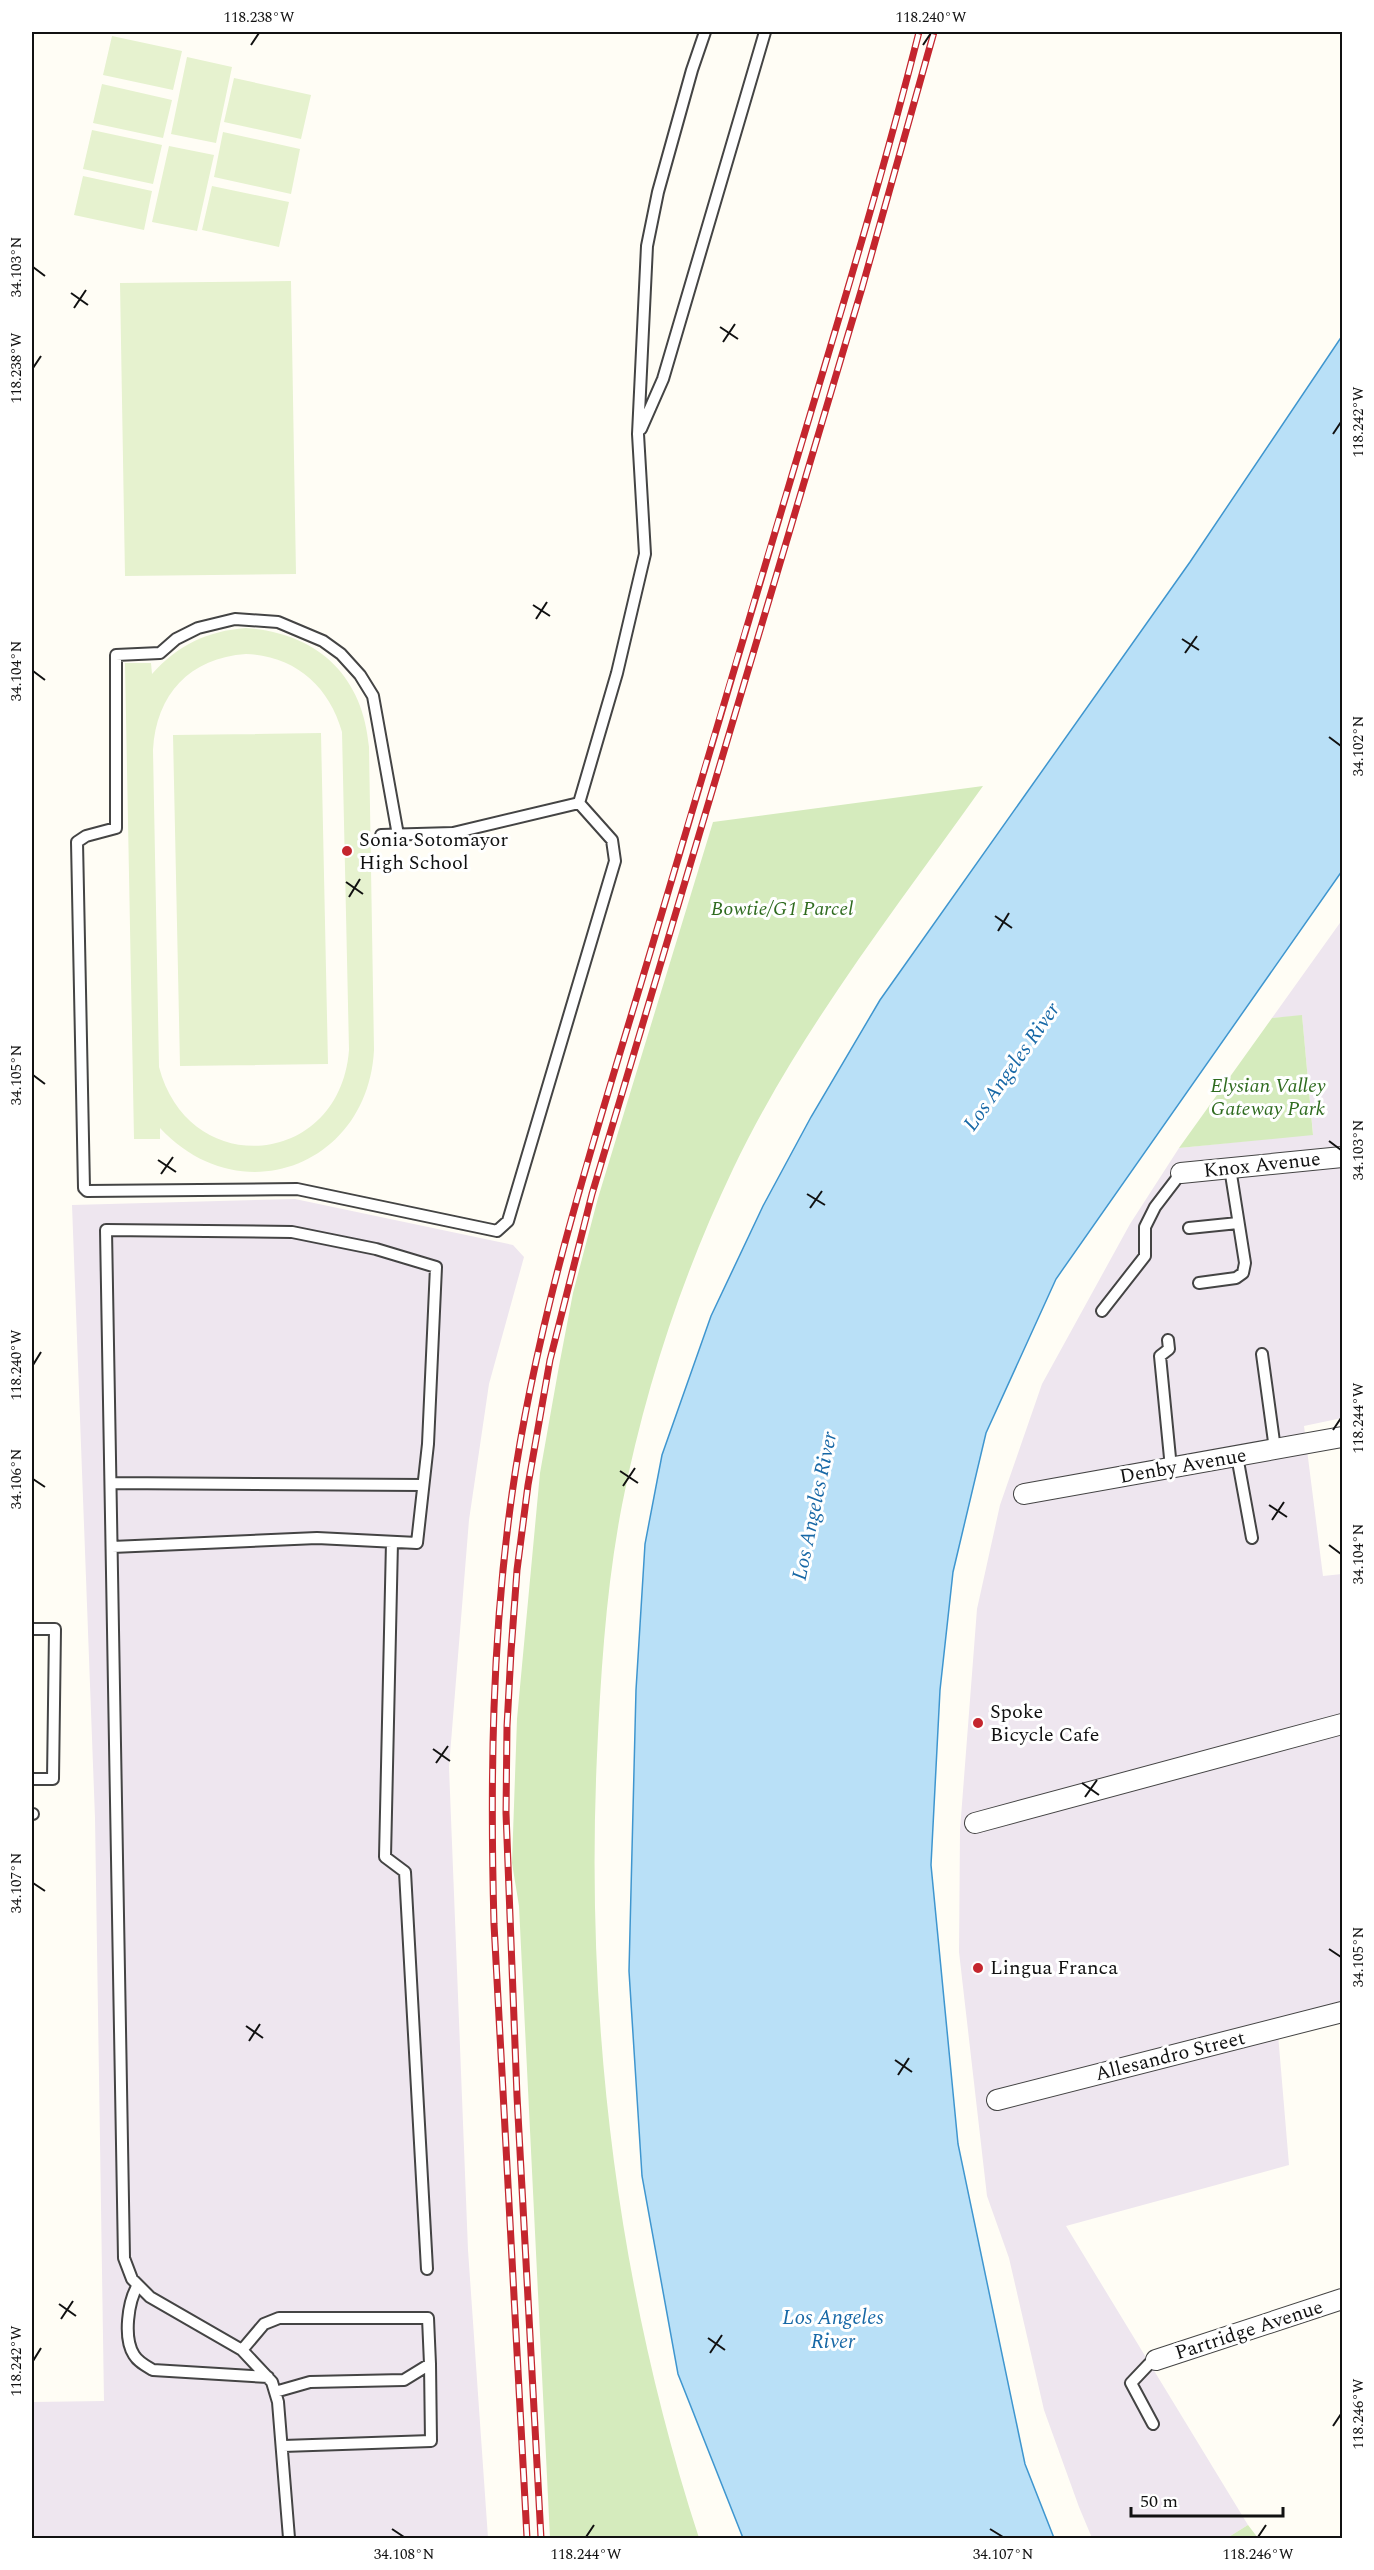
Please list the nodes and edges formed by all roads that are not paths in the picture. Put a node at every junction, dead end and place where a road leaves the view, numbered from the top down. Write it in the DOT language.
graph roads {
  1 [pos="705,32"];
  2 [pos="765,32"];
  3 [pos="638,434"];
  4 [pos="579,803"];
  5 [pos="381,835"];
  6 [pos="399,835"];
  7 [pos="1342,1157"];
  8 [pos="1230,1168"];
  9 [pos="1181,1173"];
  10 [pos="1238,1223"];
  11 [pos="1189,1228"];
  12 [pos="1199,1283"];
  13 [pos="1102,1311"];
  14 [pos="1168,1340"];
  15 [pos="1262,1354"];
  16 [pos="1342,1437"];
  17 [pos="1275,1449"];
  18 [pos="1237,1456"];
  19 [pos="1171,1468"];
  20 [pos="111,1483"];
  21 [pos="423,1485"];
  22 [pos="1024,1494"];
  23 [pos="1252,1538"];
  24 [pos="392,1542"];
  25 [pos="112,1547"];
  26 [pos="32,1629"];
  27 [pos="1342,1724"];
  28 [pos="32,1779"];
  29 [pos="975,1822"];
  30 [pos="1342,2012"];
  31 [pos="997,2100"];
  32 [pos="427,2269"];
  33 [pos="138,2285"];
  34 [pos="1342,2299"];
  35 [pos="242,2350"];
  36 [pos="1156,2360"];
  37 [pos="430,2364"];
  38 [pos="268,2377"];
  39 [pos="275,2392"];
  40 [pos="1153,2424"];
  41 [pos="283,2446"];
  42 [pos="289,2538"];
  1 -- 3 [label="lane"];
  2 -- 3 [label="lane"];
  3 -- 4 [label="lane"];
  4 -- 6 [label="lane"];
  4 -- 6 [label="lane"];
  5 -- 6 [label="lane"];
  7 -- 8 [label="street, Knox Avenue"];
  8 -- 9 [label="street, Knox Avenue"];
  8 -- 10 [label="lane"];
  9 -- 13 [label="lane"];
  10 -- 11 [label="lane"];
  10 -- 12 [label="lane"];
  14 -- 19 [label="lane"];
  15 -- 17 [label="lane"];
  16 -- 17 [label="street, Denby Avenue"];
  17 -- 18 [label="street, Denby Avenue"];
  18 -- 19 [label="street, Denby Avenue"];
  18 -- 23 [label="lane"];
  19 -- 22 [label="street, Denby Avenue"];
  20 -- 21 [label="lane"];
  20 -- 21 [label="lane"];
  20 -- 25 [label="lane"];
  21 -- 24 [label="lane"];
  24 -- 25 [label="lane"];
  24 -- 32 [label="lane"];
  25 -- 33 [label="lane"];
  26 -- 28 [label="lane"];
  27 -- 29 [label="street"];
  30 -- 31 [label="street, Allesandro Street"];
  33 -- 35 [label="lane"];
  33 -- 38 [label="lane"];
  34 -- 36 [label="street, Partridge Avenue"];
  35 -- 37 [label="lane"];
  35 -- 38 [label="lane"];
  36 -- 40 [label="lane"];
  37 -- 39 [label="lane"];
  37 -- 41 [label="lane"];
  38 -- 39 [label="lane"];
  39 -- 41 [label="lane"];
  41 -- 42 [label="lane"];
}
